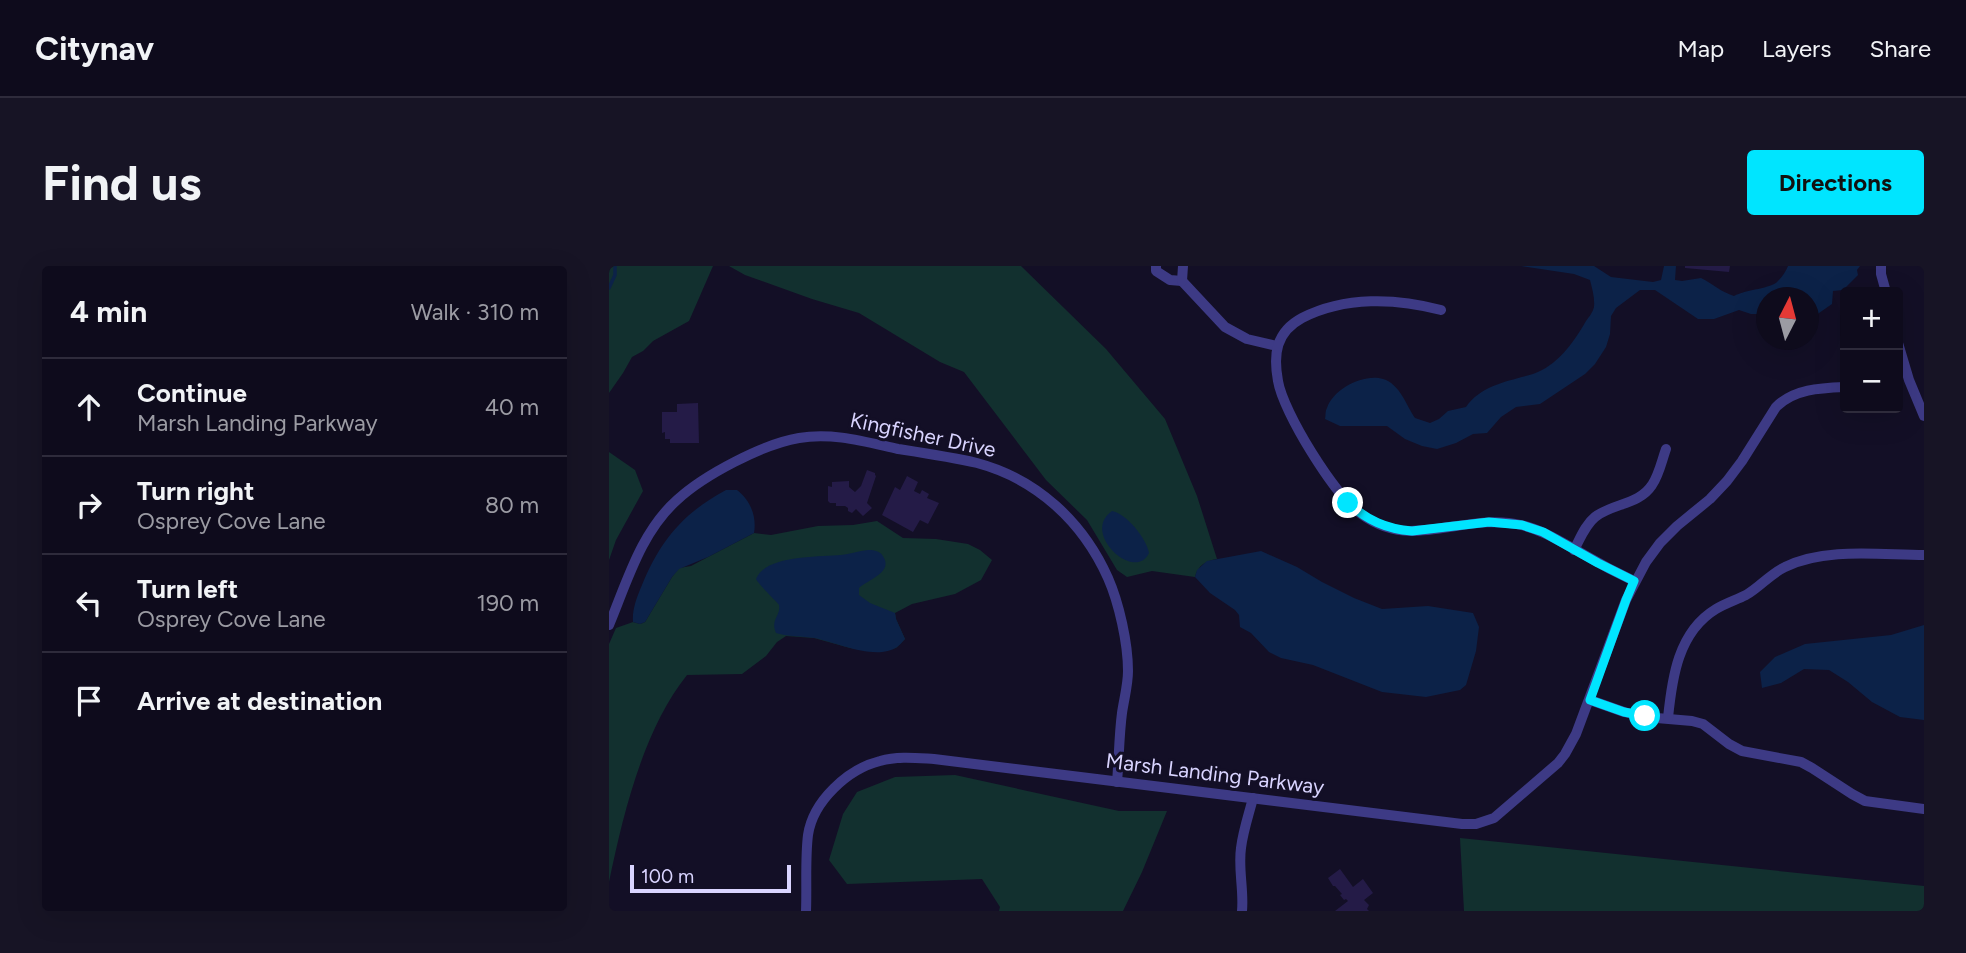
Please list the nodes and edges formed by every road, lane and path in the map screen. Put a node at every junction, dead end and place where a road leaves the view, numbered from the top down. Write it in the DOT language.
graph roads {
  1 [pos="1156,266"];
  2 [pos="1183,266"];
  3 [pos="1881,266"];
  4 [pos="1182,281"];
  5 [pos="1884,287"];
  6 [pos="1441,310"];
  7 [pos="1277,346"];
  8 [pos="1903,382"];
  9 [pos="1840,387"];
  10 [pos="1924,416"];
  11 [pos="1666,449"];
  12 [pos="1574,550"];
  13 [pos="1924,555"];
  14 [pos="1634,581"];
  15 [pos="609,625"];
  16 [pos="1590,700"];
  17 [pos="1668,718"];
  18 [pos="1117,782"];
  19 [pos="1253,798"];
  20 [pos="1924,809"];
  21 [pos="806,911"];
  22 [pos="1242,911"];
  1 -- 4 [label="street"];
  2 -- 4 [label="street"];
  3 -- 5 [label="street"];
  4 -- 7 [label="street"];
  6 -- 7 [label="street"];
  7 -- 12 [label="street"];
  8 -- 10 [label="street"];
  9 -- 14 [label="street"];
  11 -- 12 [label="street"];
  12 -- 14 [label="street"];
  13 -- 17 [label="street"];
  14 -- 16 [label="street, Marsh Landing Parkway"];
  15 -- 18 [label="street, Kingfisher Drive"];
  16 -- 17 [label="street"];
  16 -- 19 [label="street, Marsh Landing Parkway"];
  17 -- 20 [label="street"];
  18 -- 19 [label="street, Marsh Landing Parkway"];
  18 -- 21 [label="street, Marsh Landing Parkway"];
  19 -- 22 [label="street"];
}
